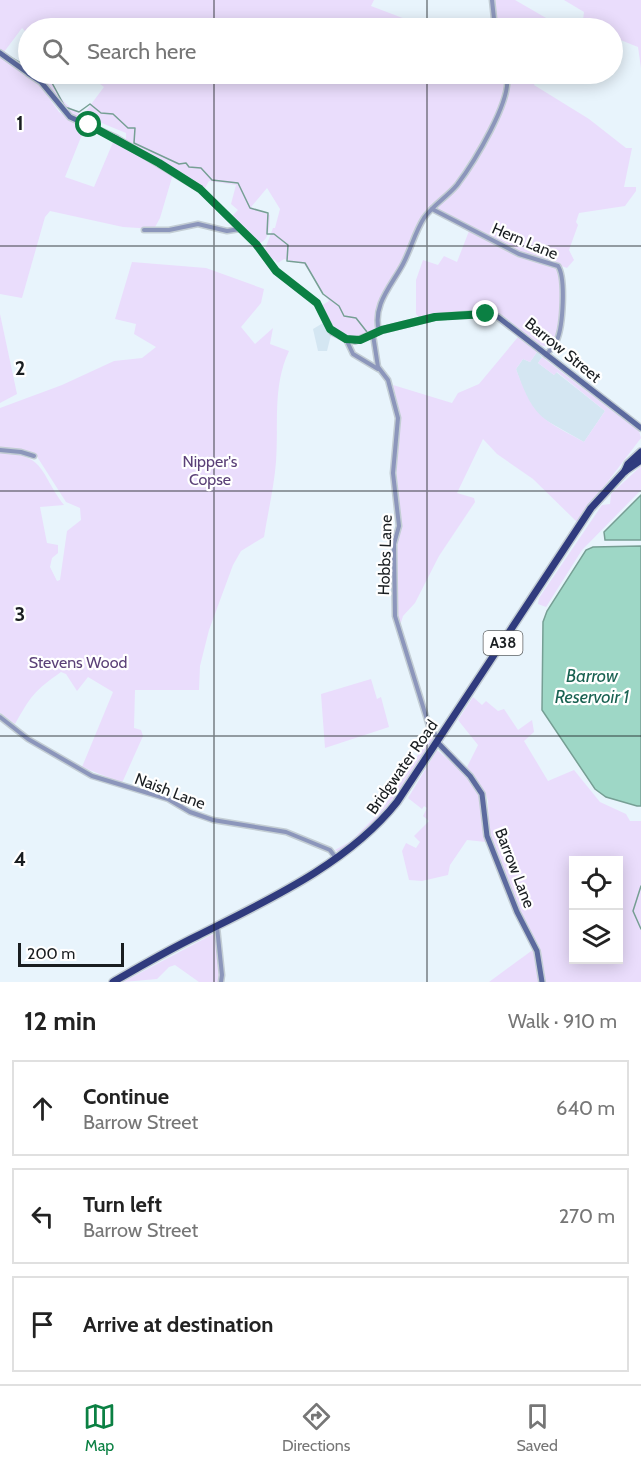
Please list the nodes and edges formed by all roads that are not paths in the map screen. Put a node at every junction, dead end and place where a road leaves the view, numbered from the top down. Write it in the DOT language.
graph roads {
  1 [pos="492,0"];
  2 [pos="494,18"];
  3 [pos="0,53"];
  4 [pos="18,65"];
  5 [pos="42,84"];
  6 [pos="509,84"];
  7 [pos="432,209"];
  8 [pos="240,229"];
  9 [pos="144,230"];
  10 [pos="376,333"];
  11 [pos="346,339"];
  12 [pos="545,356"];
  13 [pos="378,369"];
  14 [pos="641,428"];
  15 [pos="0,450"];
  16 [pos="641,452"];
  17 [pos="34,456"];
  18 [pos="641,461"];
  19 [pos="628,470"];
  20 [pos="0,717"];
  21 [pos="438,740"];
  22 [pos="336,858"];
  23 [pos="217,926"];
  24 [pos="113,982"];
  25 [pos="221,982"];
  26 [pos="542,982"];
  1 -- 2 [label="street"];
  3 -- 4 [label="main road"];
  5 -- 8 [label="main road"];
  6 -- 7 [label="street, Hobbs Lane"];
  7 -- 10 [label="street, Hobbs Lane"];
  7 -- 12 [label="street, Hern Lane"];
  8 -- 9 [label="street"];
  8 -- 11 [label="main road"];
  10 -- 11 [label="main road, Barrow Street"];
  10 -- 12 [label="main road, Barrow Street"];
  10 -- 13 [label="street, Hobbs Lane"];
  11 -- 13 [label="street"];
  12 -- 14 [label="main road, Barrow Street"];
  13 -- 21 [label="street, Hobbs Lane"];
  15 -- 17 [label="street"];
  16 -- 19 [label="highway, Bridgwater Road / A38"];
  18 -- 19 [label="highway, Bridgwater Road / A38"];
  19 -- 21 [label="highway, Bridgwater Road / A38"];
  20 -- 22 [label="street, Naish Lane"];
  21 -- 22 [label="highway, Bridgwater Road / A38"];
  21 -- 26 [label="main road, Barrow Lane"];
  22 -- 23 [label="highway, Bridgwater Road / A38"];
  23 -- 24 [label="highway, Bridgwater Road / A38"];
  23 -- 25 [label="street"];
}
